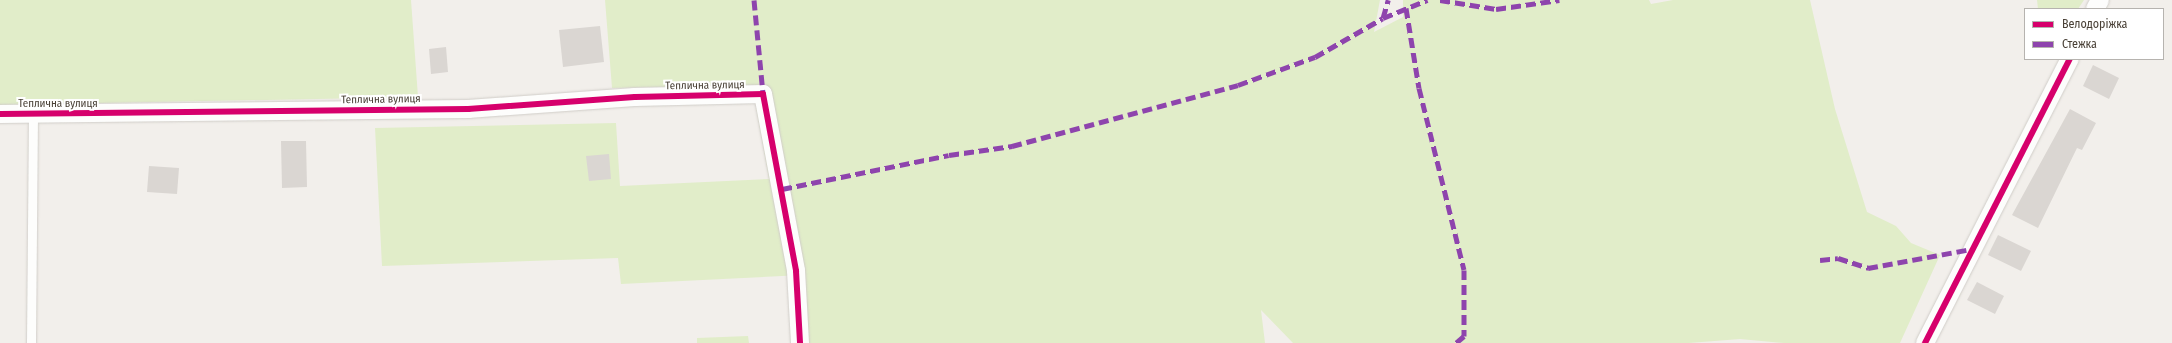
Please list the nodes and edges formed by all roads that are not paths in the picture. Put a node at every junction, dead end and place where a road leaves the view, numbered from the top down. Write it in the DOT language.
graph roads {
  1 [pos="2069,60"];
  2 [pos="0,114"];
  3 [pos="33,115"];
  4 [pos="31,343"];
  5 [pos="800,343"];
  6 [pos="1925,343"];
  1 -- 6 [label="street"];
  2 -- 3 [label="street, Теплична вулиця"];
  3 -- 4 [label="lane"];
  3 -- 5 [label="street, Теплична вулиця"];
}
